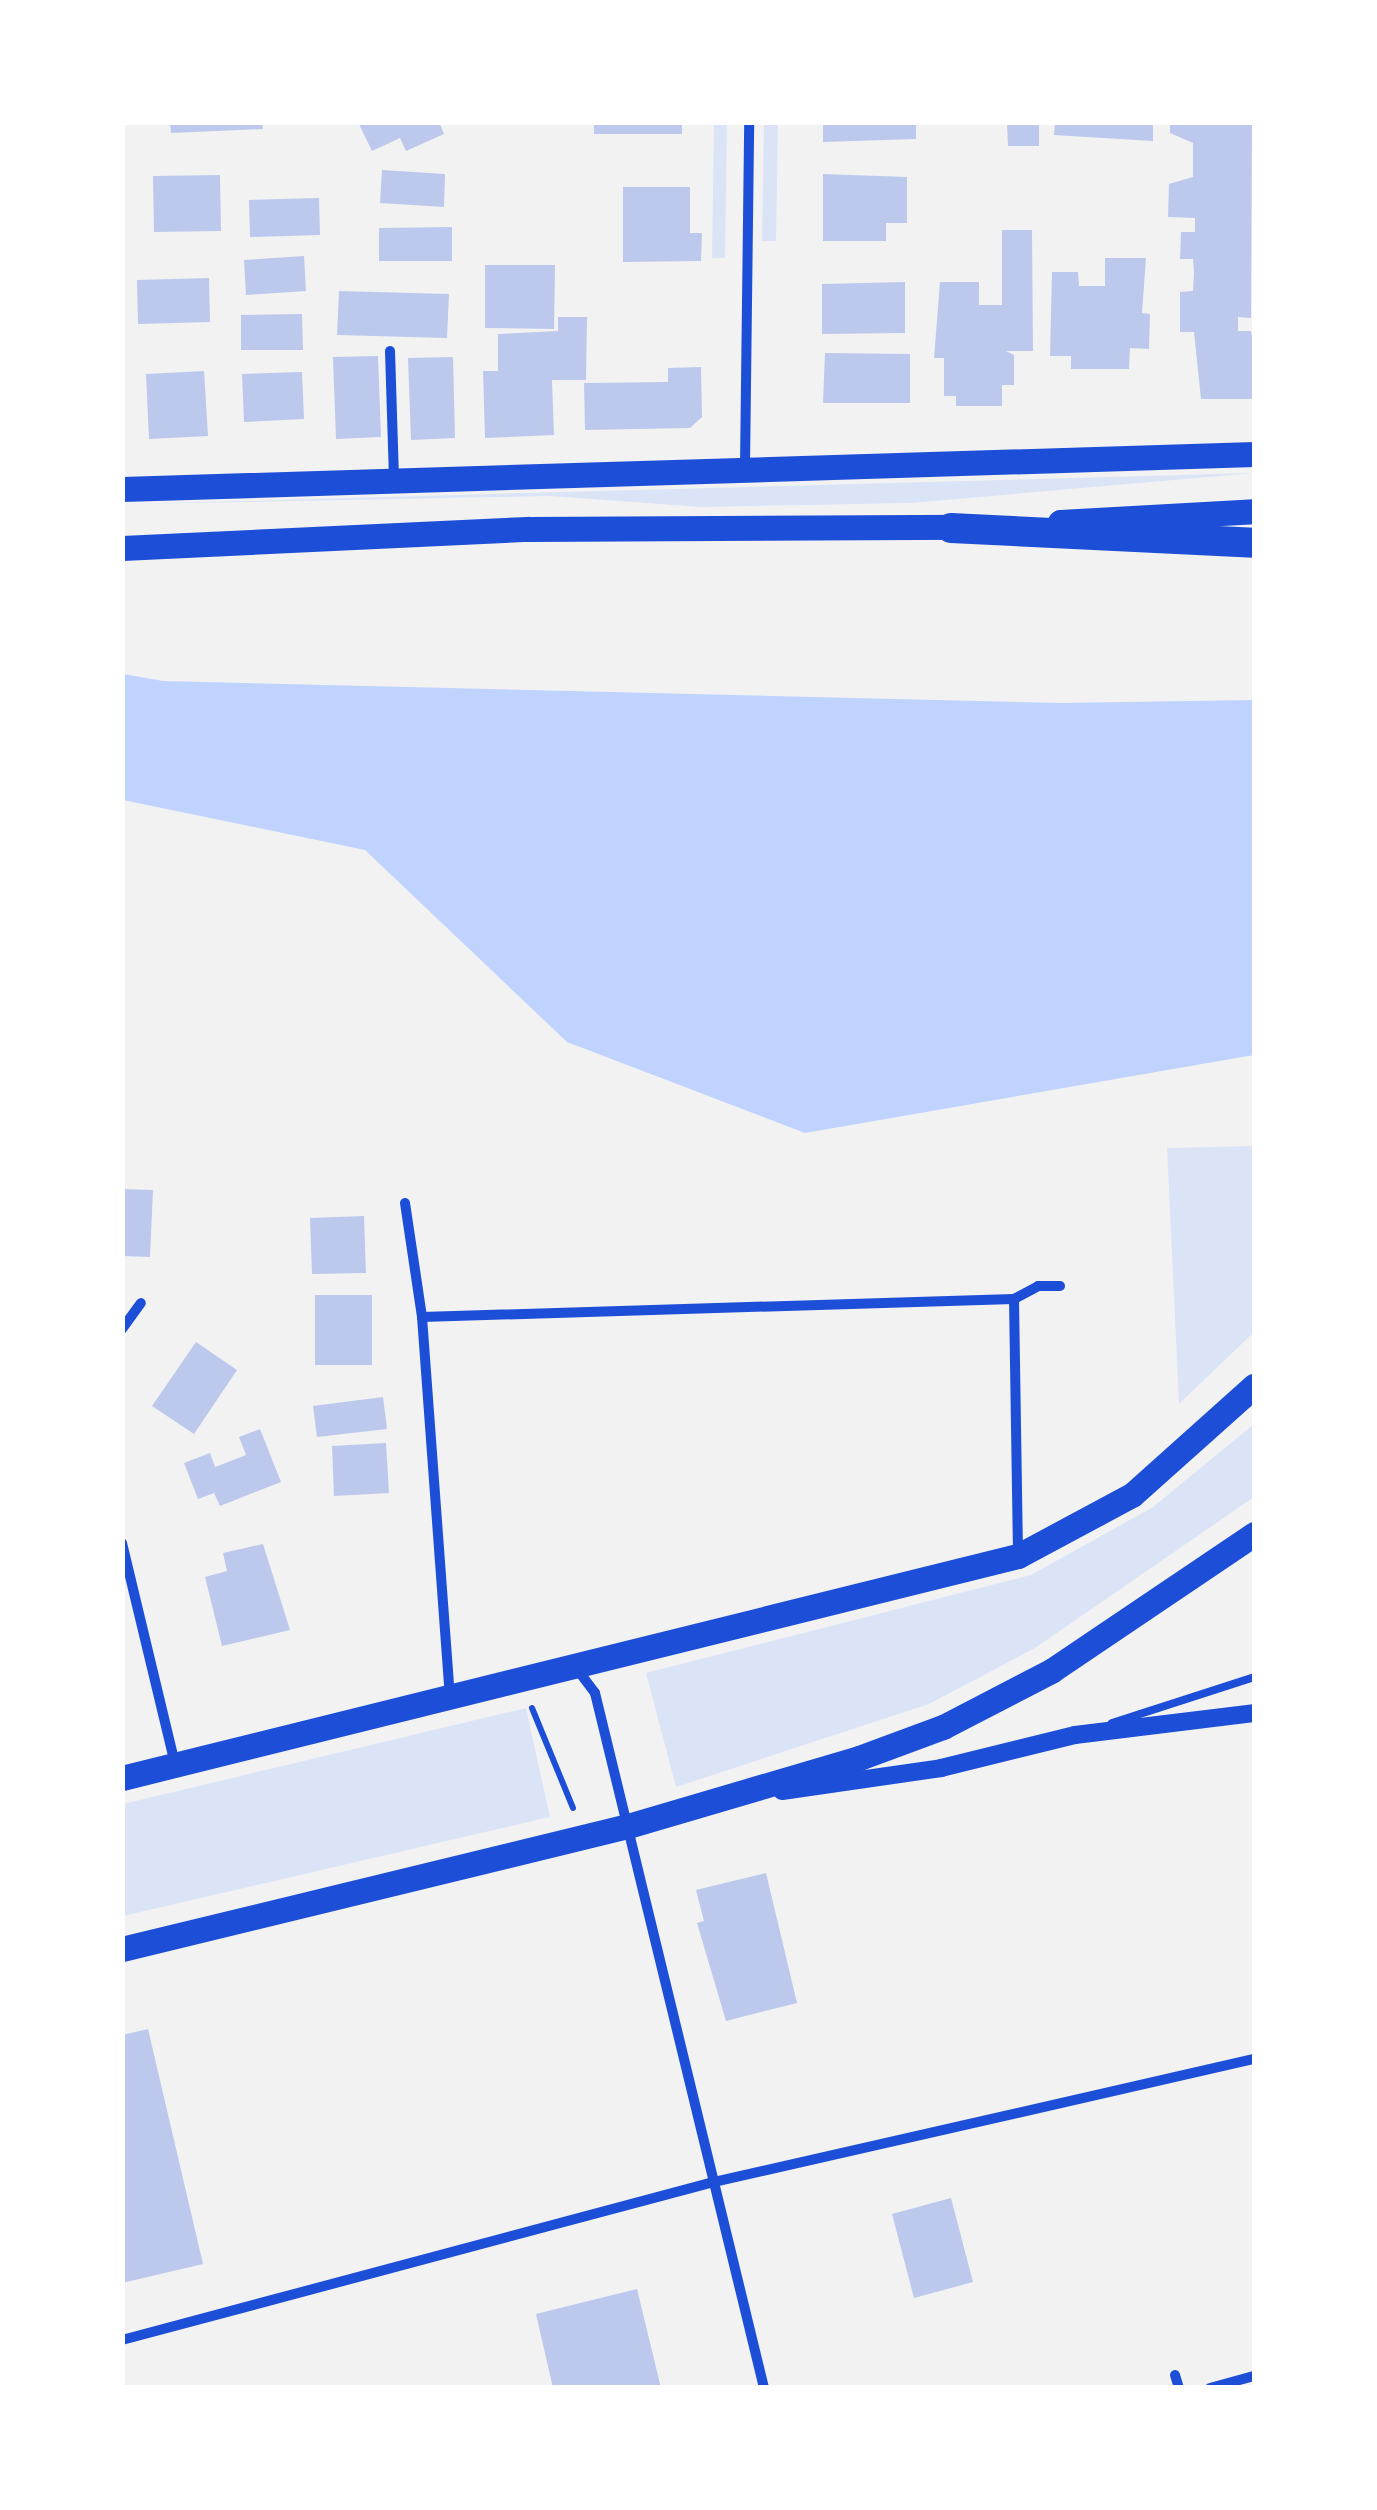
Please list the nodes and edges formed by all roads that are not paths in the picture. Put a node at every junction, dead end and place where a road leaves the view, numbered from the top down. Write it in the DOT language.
graph roads {
  1 [pos="749,122"];
  2 [pos="390,351"];
  3 [pos="1254,454"];
  4 [pos="744,468"];
  5 [pos="394,478"];
  6 [pos="122,489"];
  7 [pos="1254,511"];
  8 [pos="951,528"];
  9 [pos="1254,543"];
  10 [pos="122,548"];
  11 [pos="406,1203"];
  12 [pos="1060,1286"];
  13 [pos="1014,1299"];
  14 [pos="141,1303"];
  15 [pos="422,1317"];
  16 [pos="122,1329"];
  17 [pos="1254,1386"];
  18 [pos="1254,1534"];
  19 [pos="122,1542"];
  20 [pos="1018,1556"];
  21 [pos="577,1668"];
  22 [pos="1254,1677"];
  23 [pos="450,1698"];
  24 [pos="1254,1713"];
  25 [pos="1074,1736"];
  26 [pos="175,1764"];
  27 [pos="122,1778"];
  28 [pos="736,1797"];
  29 [pos="628,1826"];
  30 [pos="122,1949"];
  31 [pos="1254,2058"];
  32 [pos="710,2183"];
  33 [pos="122,2340"];
  34 [pos="1175,2376"];
  35 [pos="1254,2376"];
  36 [pos="764,2388"];
  37 [pos="1180,2388"];
  38 [pos="1210,2388"];
  1 -- 4 [label="street"];
  2 -- 5 [label="street"];
  3 -- 4 [label="main road"];
  4 -- 5 [label="main road"];
  5 -- 6 [label="main road"];
  7 -- 8 [label="main road"];
  8 -- 9 [label="highway"];
  8 -- 10 [label="main road"];
  11 -- 15 [label="street"];
  12 -- 13 [label="street"];
  13 -- 15 [label="street"];
  13 -- 20 [label="street"];
  14 -- 16 [label="street"];
  15 -- 23 [label="street"];
  17 -- 20 [label="main road"];
  18 -- 28 [label="main road"];
  19 -- 26 [label="street"];
  20 -- 21 [label="main road"];
  21 -- 23 [label="main road"];
  21 -- 29 [label="street"];
  22 -- 25 [label="lane"];
  23 -- 26 [label="main road"];
  24 -- 25 [label="street"];
  25 -- 28 [label="street"];
  26 -- 27 [label="main road"];
  28 -- 29 [label="main road"];
  29 -- 30 [label="main road"];
  29 -- 32 [label="street"];
  31 -- 32 [label="street"];
  32 -- 33 [label="street"];
  32 -- 36 [label="street"];
  34 -- 37 [label="street"];
  35 -- 38 [label="street"];
}
